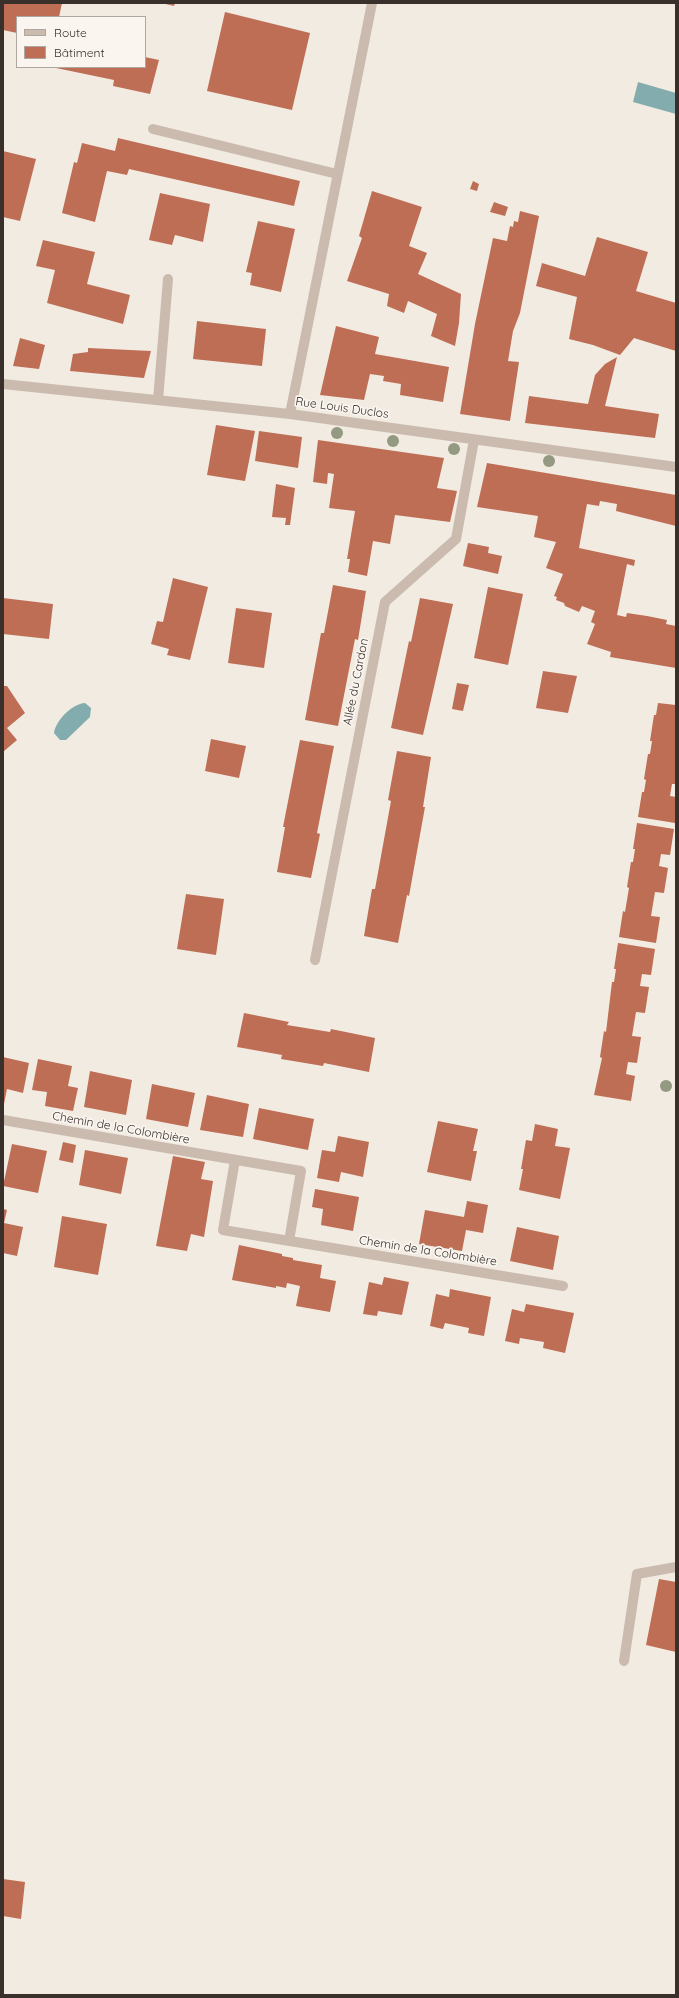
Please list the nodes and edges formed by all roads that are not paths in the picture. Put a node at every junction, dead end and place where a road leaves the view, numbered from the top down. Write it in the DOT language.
graph roads {
  1 [pos="372,3"];
  2 [pos="153,129"];
  3 [pos="337,174"];
  4 [pos="168,279"];
  5 [pos="3,384"];
  6 [pos="158,400"];
  7 [pos="290,414"];
  8 [pos="474,440"];
  9 [pos="676,467"];
  10 [pos="315,960"];
  11 [pos="3,1120"];
  12 [pos="235,1160"];
  13 [pos="290,1241"];
  14 [pos="563,1286"];
  15 [pos="676,1567"];
  16 [pos="624,1661"];
  1 -- 3 [label="street"];
  2 -- 3 [label="street"];
  3 -- 7 [label="street"];
  4 -- 6 [label="street"];
  5 -- 6 [label="street, Rue Louis Duclos"];
  6 -- 7 [label="street, Rue Louis Duclos"];
  7 -- 8 [label="street, Rue Louis Duclos"];
  8 -- 9 [label="street, Rue Louis Duclos"];
  8 -- 10 [label="street, Allée du Cardon"];
  11 -- 12 [label="street, Chemin de la Colombière"];
  12 -- 13 [label="street, Chemin de la Colombière"];
  12 -- 13 [label="street, Chemin de la Colombière"];
  13 -- 14 [label="street, Chemin de la Colombière"];
  15 -- 16 [label="street"];
}
